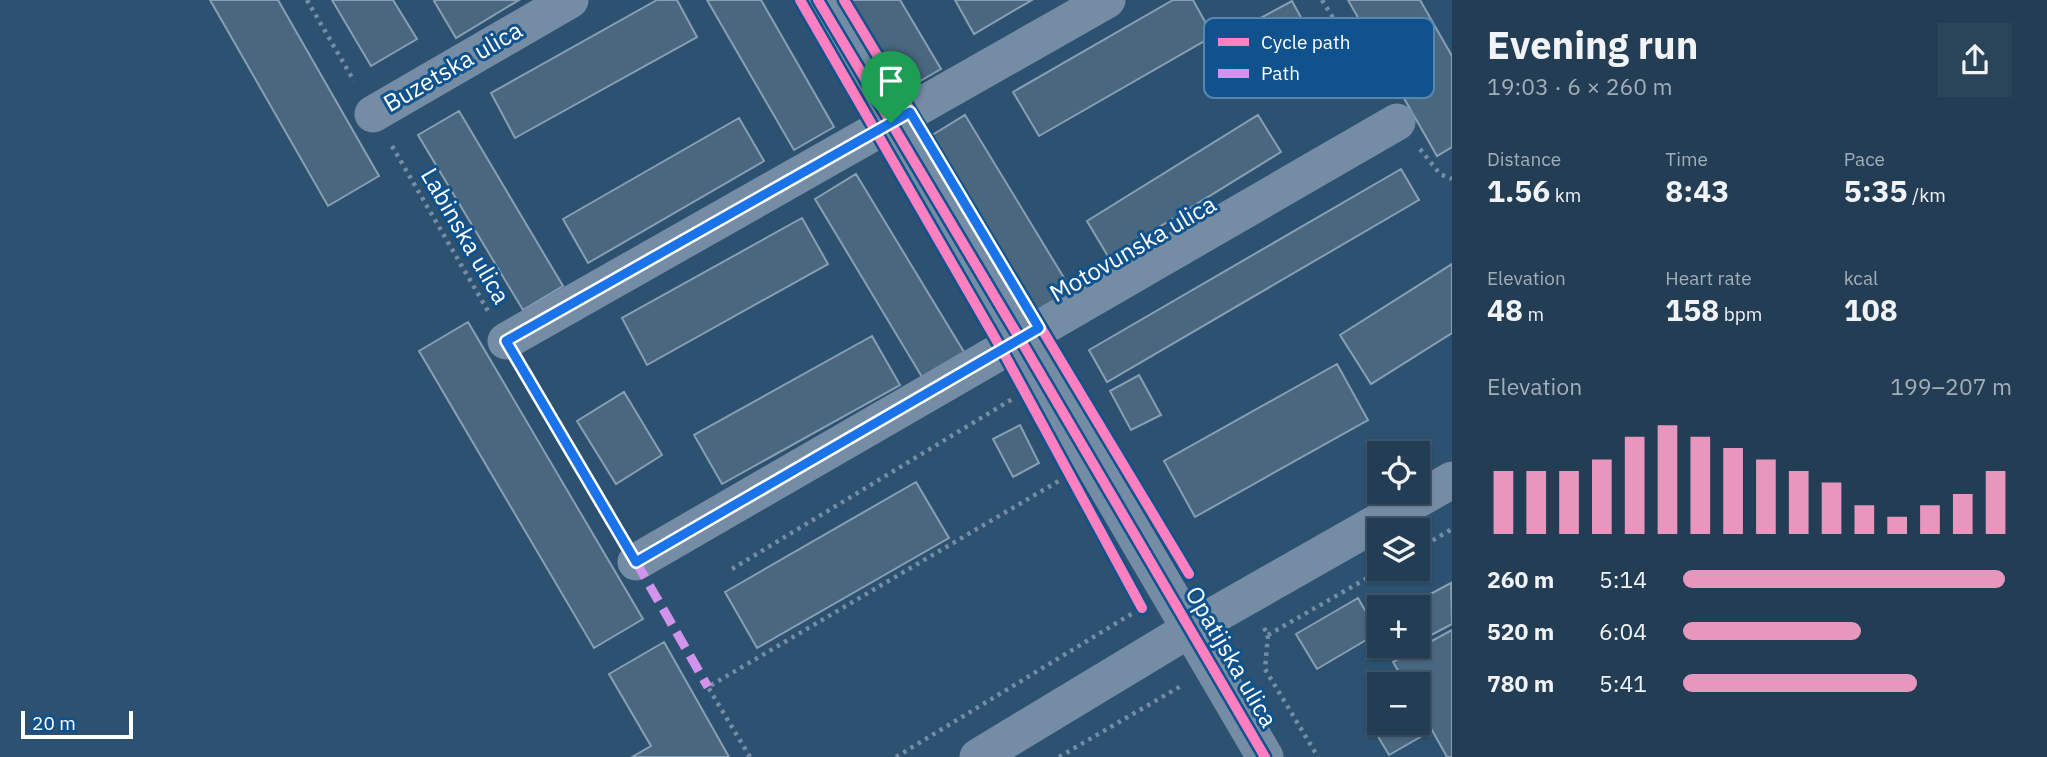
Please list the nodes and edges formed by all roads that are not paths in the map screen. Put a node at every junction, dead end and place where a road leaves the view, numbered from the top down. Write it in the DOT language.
graph roads {
  1 [pos="570,0"];
  2 [pos="818,0"];
  3 [pos="1107,0"];
  4 [pos="373,114"];
  5 [pos="1397,122"];
  6 [pos="891,123"];
  7 [pos="506,341"];
  8 [pos="1011,345"];
  9 [pos="1452,480"];
  10 [pos="636,562"];
  11 [pos="1190,629"];
  12 [pos="978,757"];
  13 [pos="1265,757"];
  1 -- 4 [label="street, Buzetska ulica"];
  2 -- 6 [label="street, Opatijska ulica"];
  3 -- 6 [label="street"];
  5 -- 8 [label="street, Motovunska ulica"];
  6 -- 7 [label="street"];
  6 -- 8 [label="street, Opatijska ulica"];
  8 -- 10 [label="street, Motovunska ulica"];
  8 -- 11 [label="street, Opatijska ulica"];
  9 -- 11 [label="street"];
  11 -- 12 [label="street, Opatijska ulica"];
  11 -- 13 [label="street, Opatijska ulica"];
}
